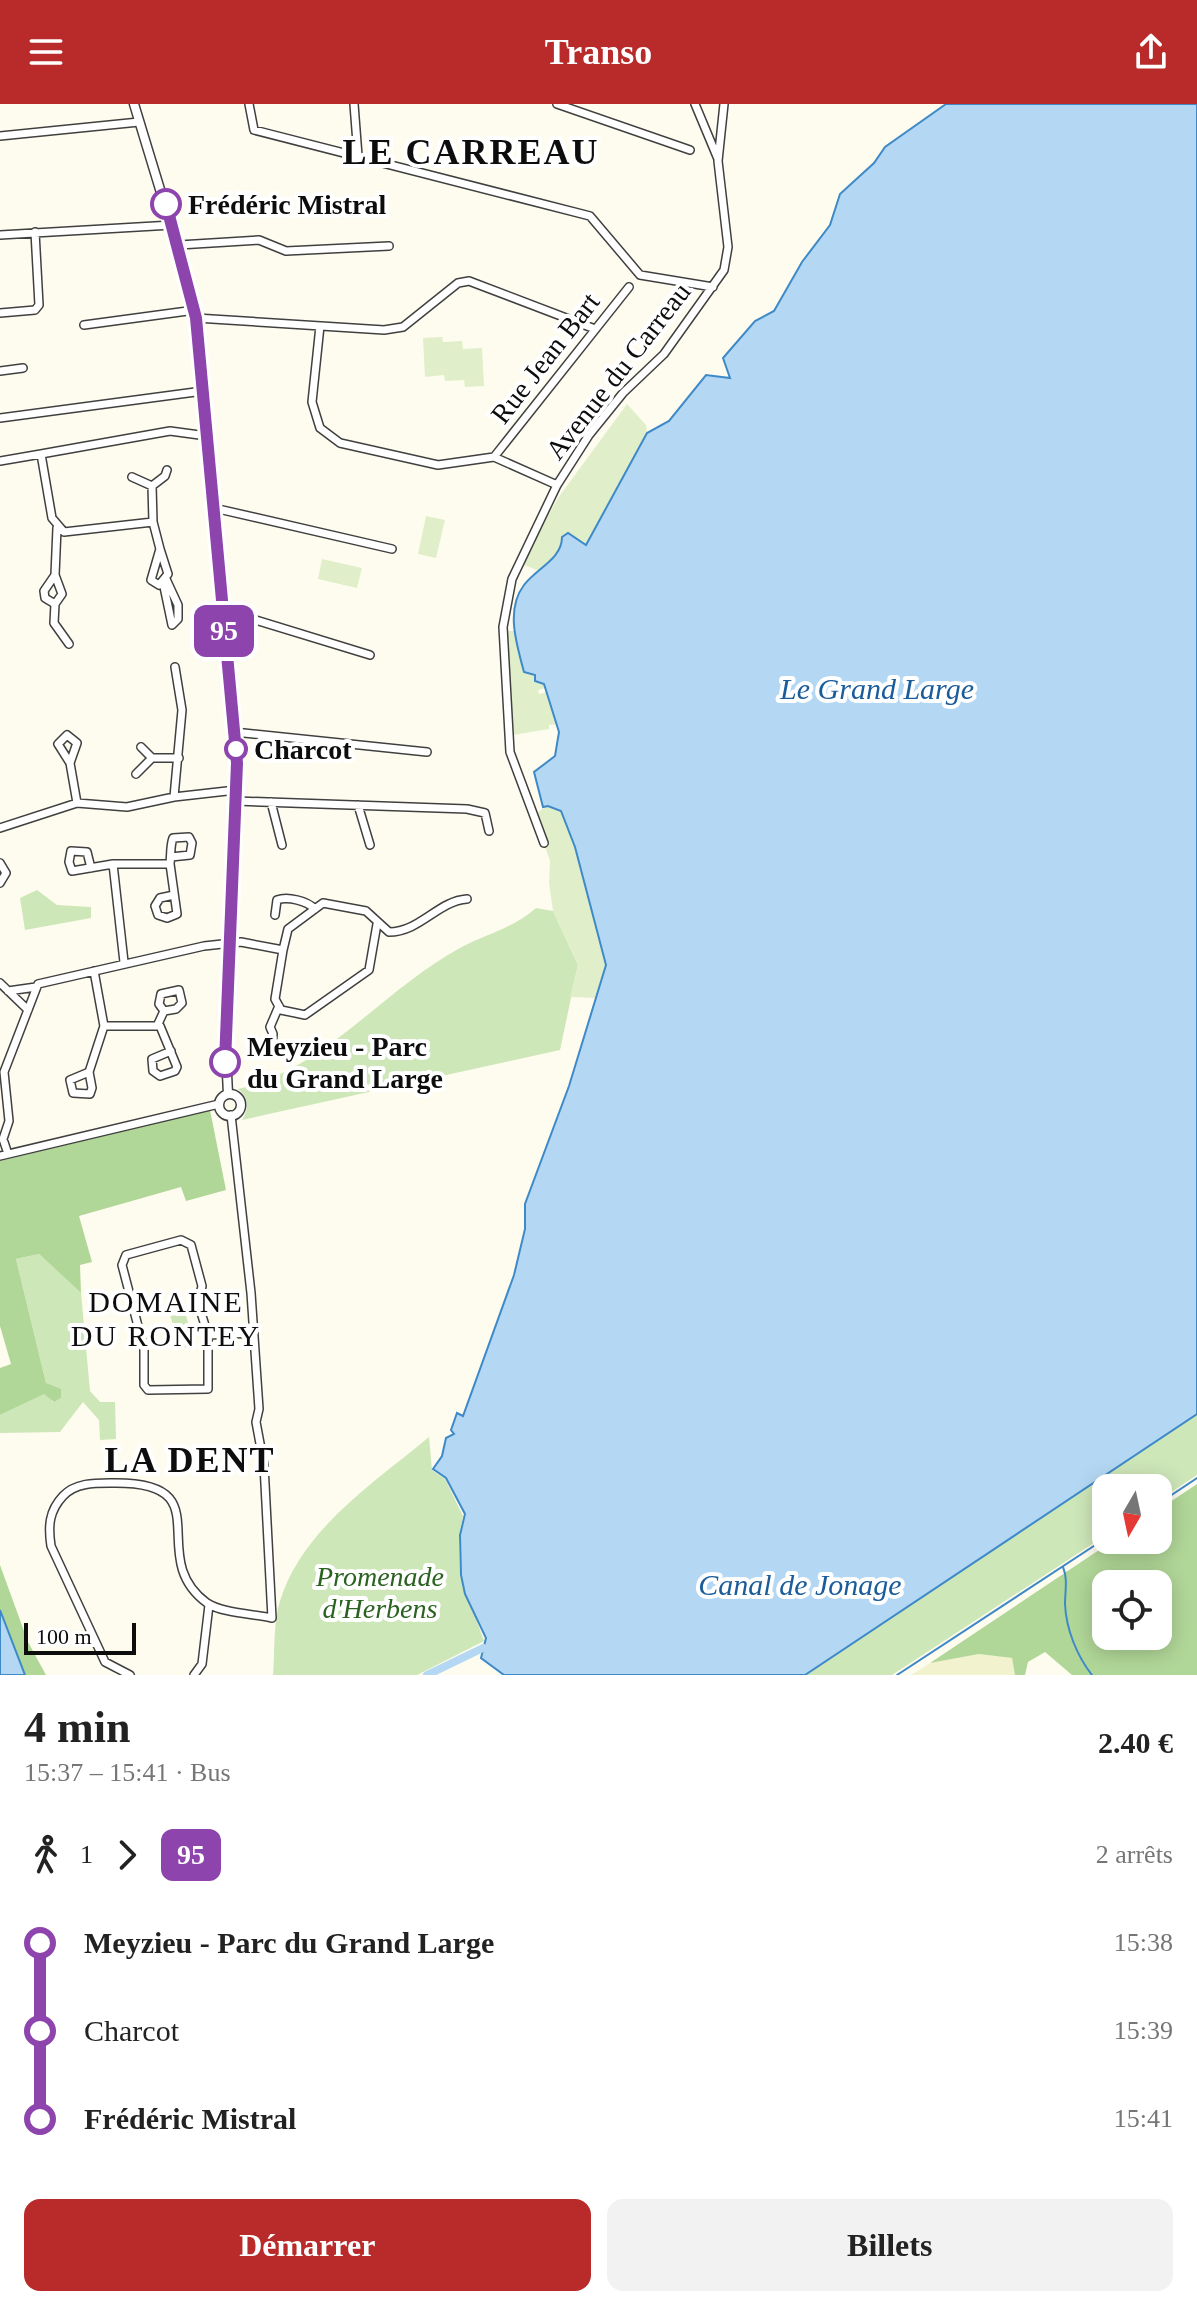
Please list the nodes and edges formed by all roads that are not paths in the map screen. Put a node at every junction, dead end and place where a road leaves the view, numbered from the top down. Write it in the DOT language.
graph roads {
  1 [pos="134,104"];
  2 [pos="249,104"];
  3 [pos="354,104"];
  4 [pos="557,104"];
  5 [pos="695,104"];
  6 [pos="724,104"];
  7 [pos="139,122"];
  8 [pos="0,136"];
  9 [pos="690,150"];
  10 [pos="358,156"];
  11 [pos="718,161"];
  12 [pos="172,225"];
  13 [pos="35,232"];
  14 [pos="0,235"];
  15 [pos="179,245"];
  16 [pos="389,246"];
  17 [pos="629,287"];
  18 [pos="713,287"];
  19 [pos="0,313"];
  20 [pos="195,314"];
  21 [pos="84,325"];
  22 [pos="320,326"];
  23 [pos="595,329"];
  24 [pos="23,368"];
  25 [pos="0,371"];
  26 [pos="203,391"];
  27 [pos="0,418"];
  28 [pos="207,436"];
  29 [pos="41,454"];
  30 [pos="494,457"];
  31 [pos="0,461"];
  32 [pos="167,470"];
  33 [pos="132,477"];
  34 [pos="557,485"];
  35 [pos="152,486"];
  36 [pos="214,508"];
  37 [pos="153,522"];
  38 [pos="57,528"];
  39 [pos="160,549"];
  40 [pos="392,549"];
  41 [pos="55,575"];
  42 [pos="165,580"];
  43 [pos="55,604"];
  44 [pos="223,610"];
  45 [pos="69,644"];
  46 [pos="370,655"];
  47 [pos="175,667"];
  48 [pos="234,732"];
  49 [pos="141,747"];
  50 [pos="427,752"];
  51 [pos="152,758"];
  52 [pos="179,758"];
  53 [pos="70,763"];
  54 [pos="136,774"];
  55 [pos="236,790"];
  56 [pos="174,797"];
  57 [pos="236,801"];
  58 [pos="271,802"];
  59 [pos="77,803"];
  60 [pos="358,805"];
  61 [pos="0,828"];
  62 [pos="489,831"];
  63 [pos="544,843"];
  64 [pos="282,845"];
  65 [pos="370,845"];
  66 [pos="0,863"];
  67 [pos="113,864"];
  68 [pos="91,868"];
  69 [pos="0,883"];
  70 [pos="174,895"];
  71 [pos="467,899"];
  72 [pos="315,909"];
  73 [pos="275,915"];
  74 [pos="377,924"];
  75 [pos="228,943"];
  76 [pos="283,950"];
  77 [pos="124,962"];
  78 [pos="94,971"];
  79 [pos="0,983"];
  80 [pos="36,987"];
  81 [pos="8,991"];
  82 [pos="279,1006"];
  83 [pos="28,1010"];
  84 [pos="164,1011"];
  85 [pos="158,1024"];
  86 [pos="104,1026"];
  87 [pos="272,1048"];
  88 [pos="171,1051"];
  89 [pos="3,1067"];
  90 [pos="89,1072"];
  91 [pos="228,1094"];
  92 [pos="219,1104"];
  93 [pos="231,1115"];
  94 [pos="4,1155"];
  95 [pos="254,1333"];
  96 [pos="208,1335"];
  97 [pos="209,1605"];
  98 [pos="130,1675"];
  99 [pos="194,1675"];
  1 -- 7 [label="street"];
  2 -- 10 [label="street"];
  3 -- 10 [label="street"];
  4 -- 9 [label="street"];
  5 -- 11 [label="street"];
  6 -- 11 [label="street, Avenue du Carreau"];
  7 -- 8 [label="street"];
  7 -- 12 [label="street"];
  10 -- 18 [label="street"];
  11 -- 18 [label="street, Avenue du Carreau"];
  12 -- 13 [label="street"];
  12 -- 15 [label="street"];
  13 -- 14 [label="street"];
  13 -- 19 [label="street"];
  15 -- 16 [label="street"];
  15 -- 20 [label="street"];
  17 -- 23 [label="street, Rue Jean Bart"];
  18 -- 34 [label="street, Avenue du Carreau"];
  20 -- 21 [label="street"];
  20 -- 22 [label="street"];
  20 -- 26 [label="street"];
  22 -- 23 [label="street"];
  22 -- 30 [label="street"];
  23 -- 30 [label="street, Rue Jean Bart"];
  24 -- 25 [label="street"];
  26 -- 27 [label="street"];
  26 -- 28 [label="street"];
  28 -- 29 [label="street"];
  28 -- 36 [label="street"];
  29 -- 31 [label="street"];
  29 -- 38 [label="street"];
  30 -- 34 [label="street"];
  32 -- 35 [label="street"];
  33 -- 35 [label="street"];
  34 -- 63 [label="street, Avenue du Carreau"];
  35 -- 37 [label="street"];
  36 -- 40 [label="street"];
  36 -- 44 [label="street"];
  37 -- 38 [label="street"];
  37 -- 39 [label="street"];
  38 -- 41 [label="street"];
  39 -- 42 [label="street"];
  39 -- 42 [label="street"];
  41 -- 43 [label="street"];
  41 -- 43 [label="street"];
  42 -- 42 [label="street"];
  43 -- 45 [label="street"];
  44 -- 46 [label="street"];
  44 -- 48 [label="street"];
  47 -- 52 [label="street"];
  48 -- 50 [label="street"];
  48 -- 55 [label="street"];
  49 -- 51 [label="street"];
  51 -- 52 [label="street"];
  51 -- 54 [label="street"];
  52 -- 56 [label="street"];
  53 -- 59 [label="street"];
  55 -- 56 [label="street"];
  55 -- 57 [label="street"];
  56 -- 59 [label="street"];
  57 -- 58 [label="street"];
  57 -- 75 [label="street"];
  58 -- 60 [label="street"];
  58 -- 64 [label="street"];
  59 -- 61 [label="street"];
  60 -- 62 [label="street"];
  60 -- 65 [label="street"];
  66 -- 69 [label="street"];
  67 -- 68 [label="street"];
  67 -- 70 [label="street"];
  67 -- 77 [label="street"];
  71 -- 74 [label="street"];
  72 -- 73 [label="street"];
  72 -- 74 [label="street"];
  72 -- 76 [label="street"];
  74 -- 82 [label="street"];
  75 -- 76 [label="street"];
  75 -- 77 [label="street"];
  75 -- 91 [label="street"];
  76 -- 82 [label="street"];
  77 -- 78 [label="street"];
  78 -- 80 [label="street"];
  78 -- 86 [label="street"];
  79 -- 81 [label="street"];
  80 -- 81 [label="street"];
  80 -- 83 [label="street"];
  81 -- 83 [label="street"];
  82 -- 87 [label="street"];
  83 -- 89 [label="street"];
  84 -- 85 [label="street"];
  85 -- 86 [label="street"];
  85 -- 88 [label="street"];
  86 -- 90 [label="street"];
  89 -- 94 [label="street"];
  91 -- 92 [label="street"];
  91 -- 93 [label="street"];
  92 -- 93 [label="street"];
  92 -- 94 [label="street"];
  93 -- 95 [label="street"];
  95 -- 96 [label="street"];
  95 -- 97 [label="street"];
  96 -- 96 [label="street"];
  97 -- 98 [label="street"];
  97 -- 99 [label="street"];
}
